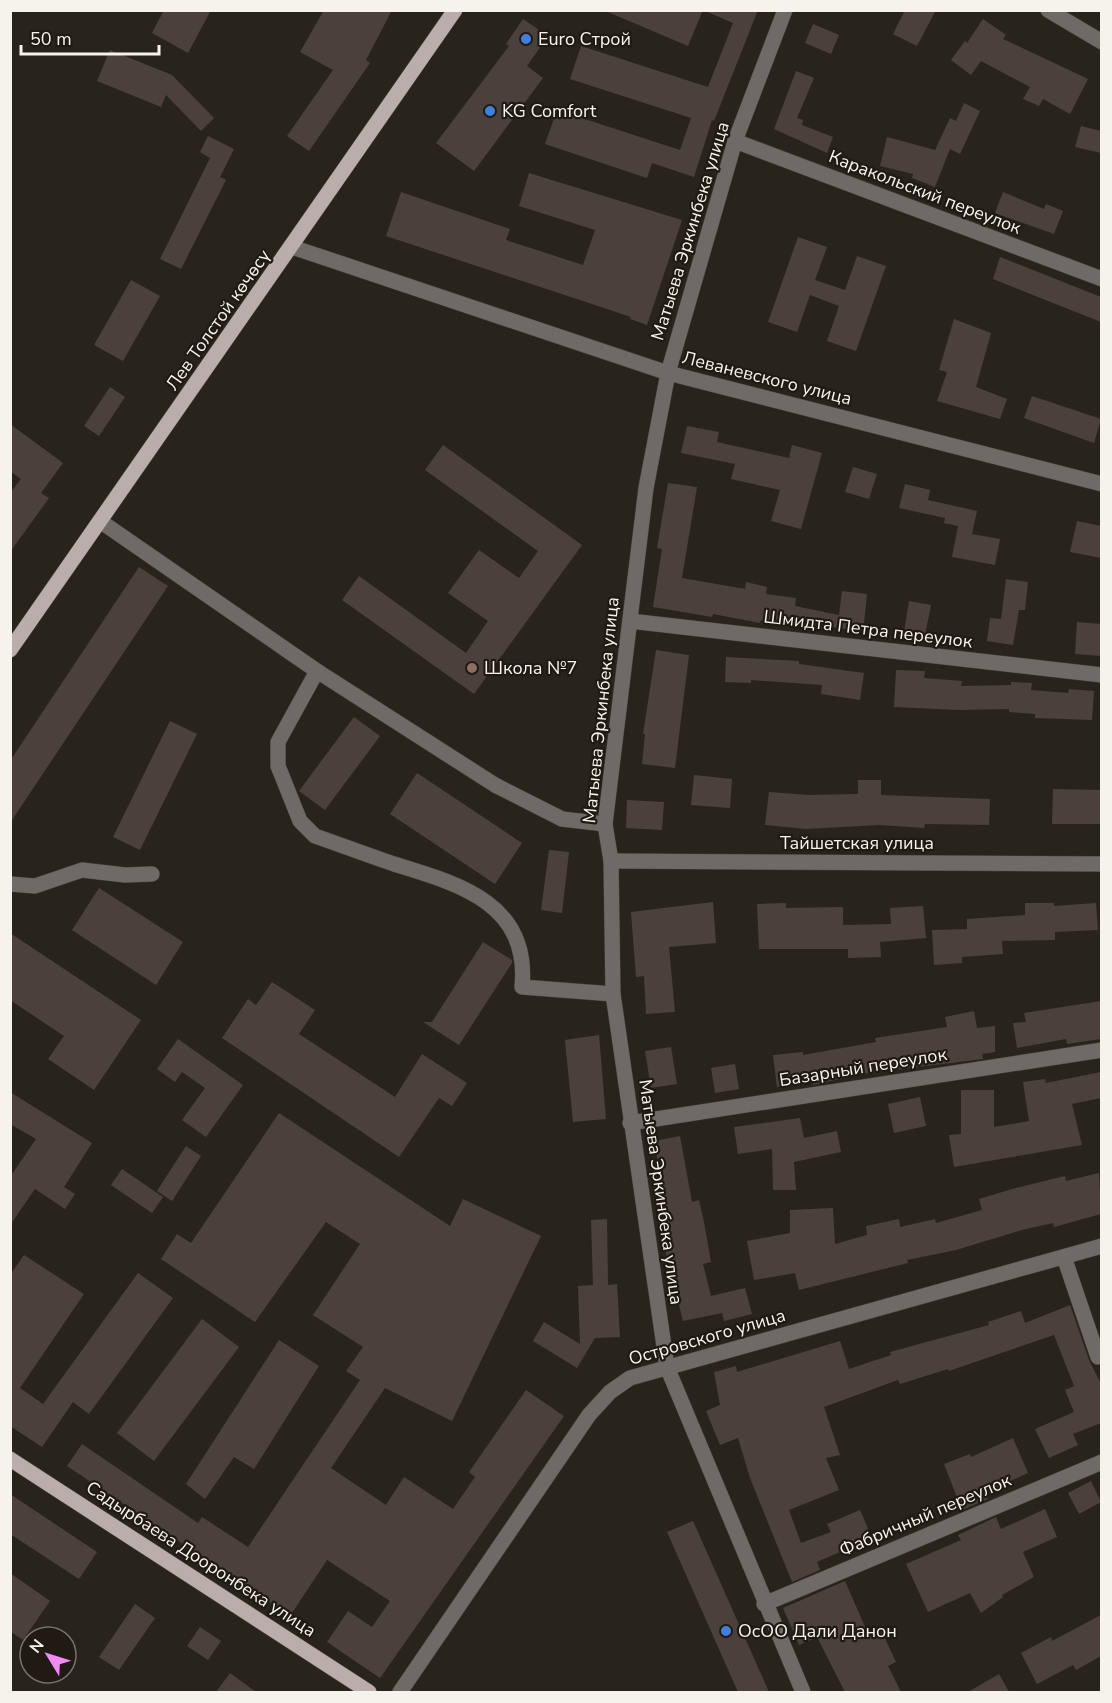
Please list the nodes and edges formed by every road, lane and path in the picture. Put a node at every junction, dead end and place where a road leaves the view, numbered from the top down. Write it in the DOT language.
graph roads {
  1 [pos="455,10"];
  2 [pos="784,10"];
  3 [pos="1048,10"];
  4 [pos="1101,42"];
  5 [pos="735,141"];
  6 [pos="292,248"];
  7 [pos="1101,279"];
  8 [pos="668,373"];
  9 [pos="1101,484"];
  10 [pos="100,521"];
  11 [pos="630,621"];
  12 [pos="10,650"];
  13 [pos="317,671"];
  14 [pos="1101,675"];
  15 [pos="605,824"];
  16 [pos="611,861"];
  17 [pos="1101,864"];
  18 [pos="152,874"];
  19 [pos="10,884"];
  20 [pos="613,994"];
  21 [pos="1101,1050"];
  22 [pos="630,1123"];
  23 [pos="1101,1246"];
  24 [pos="1064,1257"];
  25 [pos="1098,1357"];
  26 [pos="667,1367"];
  27 [pos="10,1459"];
  28 [pos="1101,1461"];
  29 [pos="764,1604"];
  30 [pos="369,1692"];
  31 [pos="400,1692"];
  32 [pos="803,1692"];
  1 -- 6 [label="main road, Лев Толстой көчөсү"];
  2 -- 5 [label="street, Матыева Эркинбека улица"];
  3 -- 4 [label="street"];
  5 -- 7 [label="street, Каракольский переулок"];
  5 -- 8 [label="street, Матыева Эркинбека улица"];
  6 -- 8 [label="street, Леваневского улица"];
  6 -- 10 [label="main road, Лев Толстой көчөсү"];
  8 -- 9 [label="street, Леваневского улица"];
  8 -- 11 [label="street, Матыева Эркинбека улица"];
  10 -- 12 [label="main road, Лев Толстой көчөсү"];
  10 -- 13 [label="street"];
  11 -- 14 [label="street, Шмидта Петра переулок"];
  11 -- 15 [label="street, Матыева Эркинбека улица"];
  13 -- 15 [label="street"];
  13 -- 20 [label="street"];
  15 -- 16 [label="street, Матыева Эркинбека улица"];
  16 -- 17 [label="street, Тайшетская улица"];
  16 -- 20 [label="street, Матыева Эркинбека улица"];
  18 -- 19 [label="street"];
  20 -- 22 [label="street, Матыева Эркинбека улица"];
  21 -- 22 [label="street, Базарный переулок"];
  22 -- 26 [label="street, Матыева Эркинбека улица"];
  23 -- 24 [label="street, Островского улица"];
  24 -- 25 [label="street"];
  24 -- 26 [label="street, Островского улица"];
  26 -- 29 [label="street, Матыева Эркинбека улица"];
  26 -- 31 [label="street, Островского улица"];
  27 -- 30 [label="main road, Садырбаева Дооронбека улица"];
  28 -- 29 [label="street, Фабричный переулок"];
  29 -- 32 [label="street, Матыева Эркинбека улица"];
}
